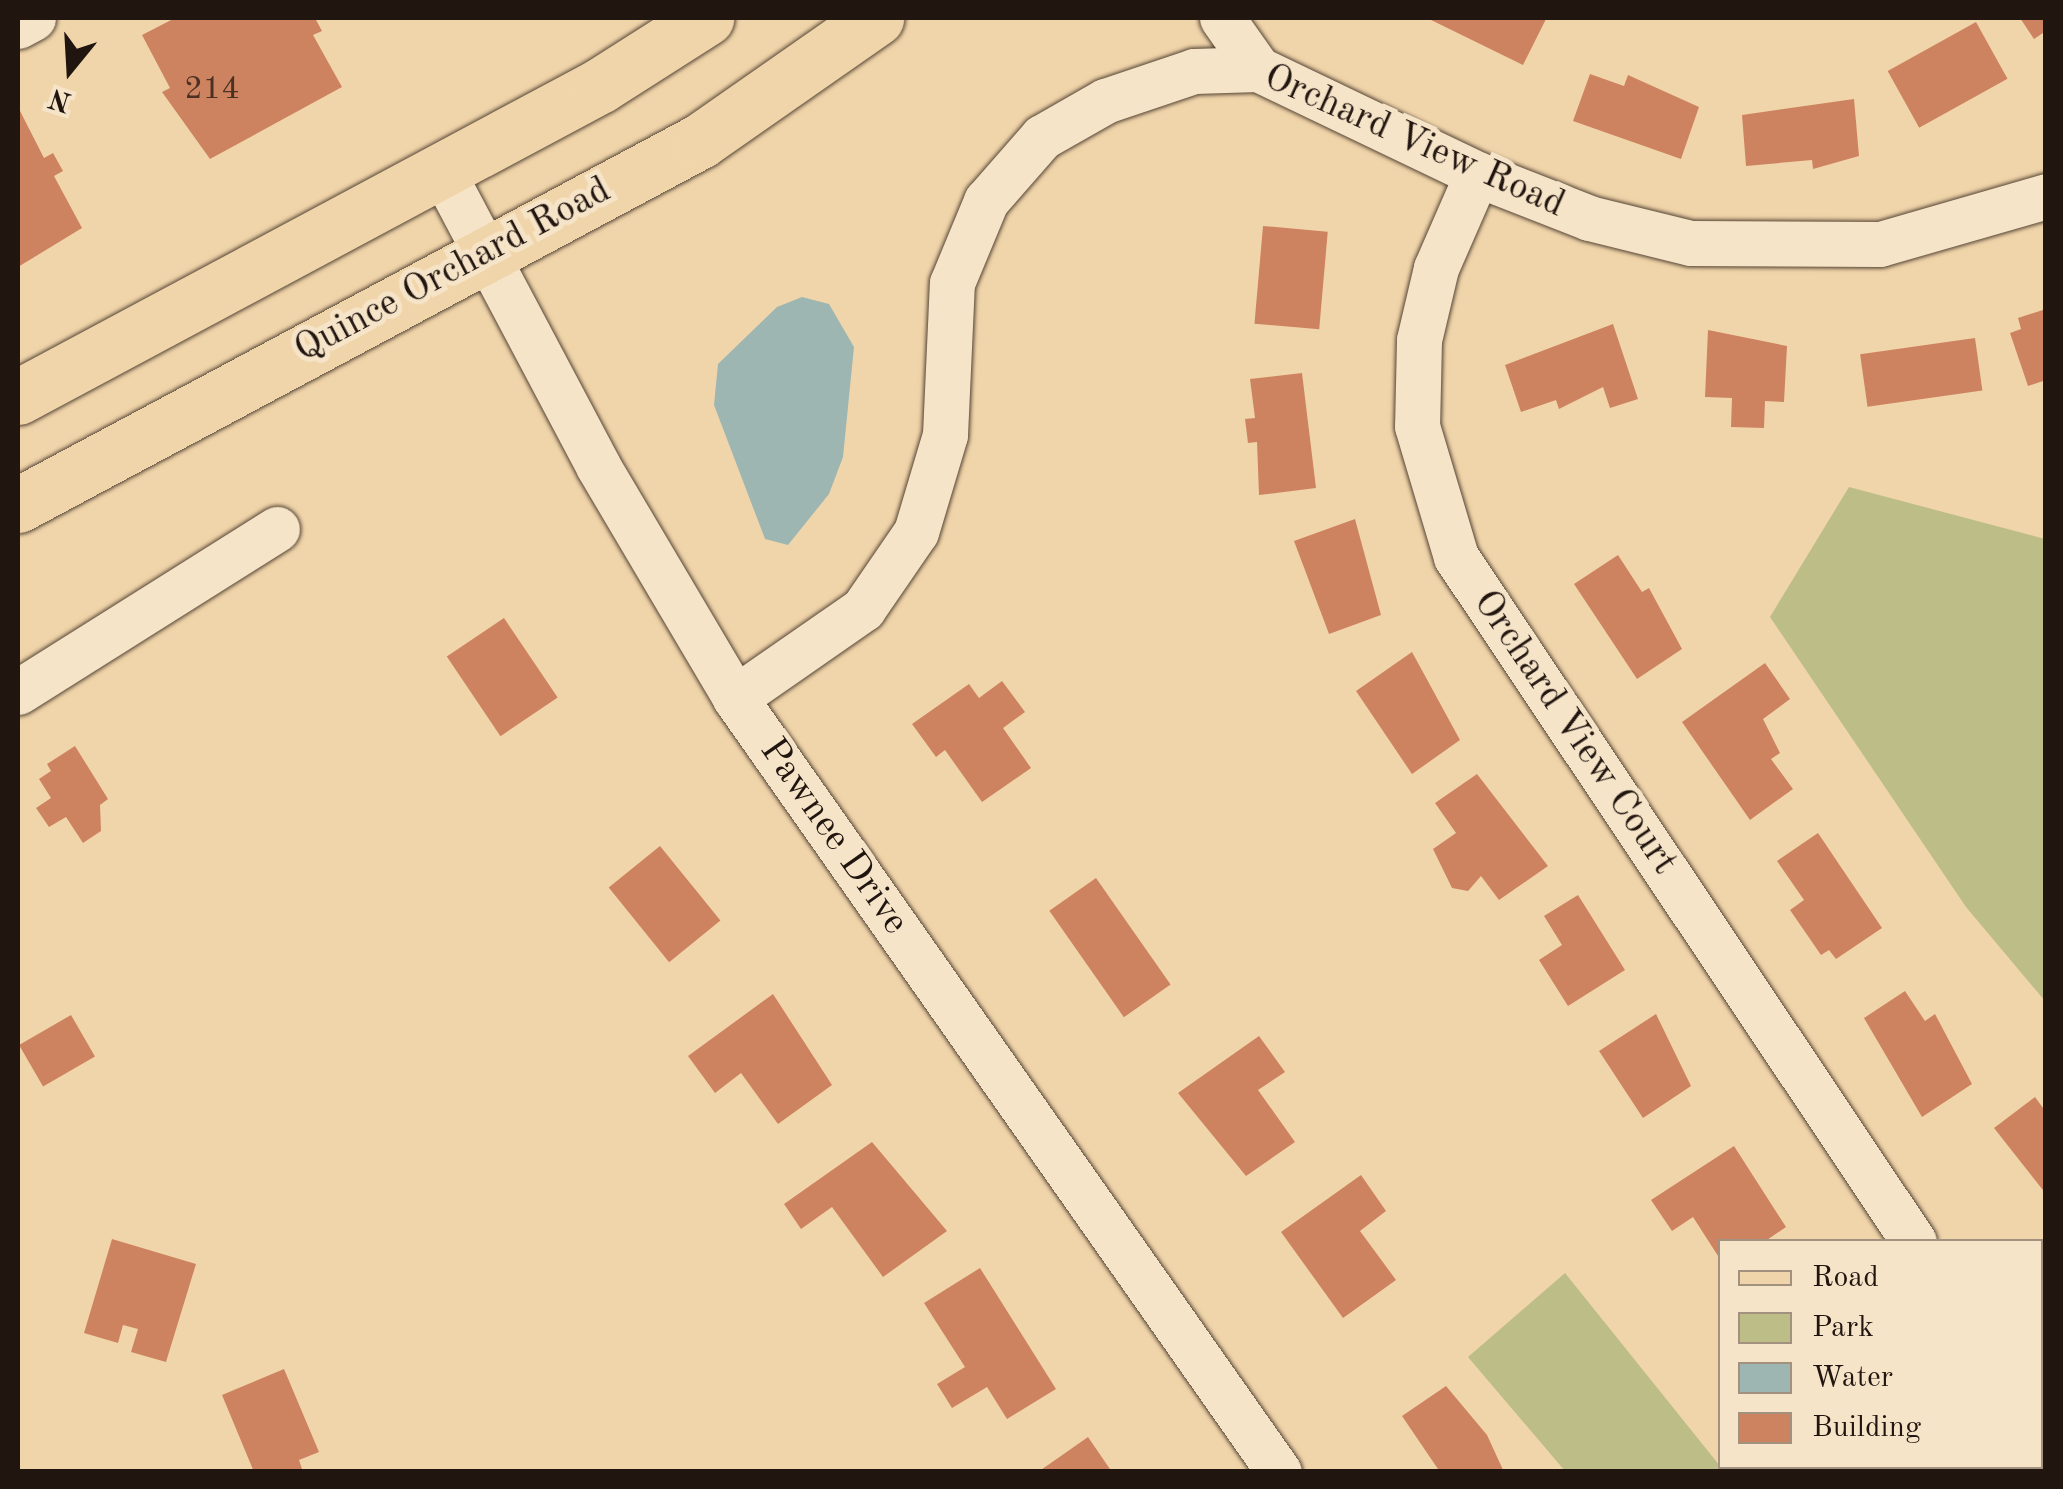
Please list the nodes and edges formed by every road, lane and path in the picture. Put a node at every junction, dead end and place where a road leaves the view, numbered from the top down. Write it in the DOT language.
graph roads {
  1 [pos="33,18"];
  2 [pos="706,18"];
  3 [pos="876,18"];
  4 [pos="1222,18"];
  5 [pos="18,26"];
  6 [pos="1258,69"];
  7 [pos="441,170"];
  8 [pos="1477,174"];
  9 [pos="2046,196"];
  10 [pos="483,254"];
  11 [pos="18,397"];
  12 [pos="18,505"];
  13 [pos="277,529"];
  14 [pos="18,692"];
  15 [pos="735,698"];
  16 [pos="1912,1239"];
  17 [pos="1279,1472"];
  1 -- 5 [label="street"];
  2 -- 7 [label="main road"];
  3 -- 10 [label="main road, Quince Orchard Road"];
  4 -- 6 [label="street"];
  6 -- 8 [label="street, Orchard View Road"];
  6 -- 15 [label="street, Orchard View Road"];
  7 -- 10 [label="street, Pawnee Drive"];
  7 -- 11 [label="main road"];
  8 -- 9 [label="street, Orchard View Road"];
  8 -- 16 [label="street, Orchard View Court"];
  10 -- 12 [label="main road, Quince Orchard Road"];
  10 -- 15 [label="street, Pawnee Drive"];
  13 -- 14 [label="street"];
  15 -- 17 [label="street, Pawnee Drive"];
}
